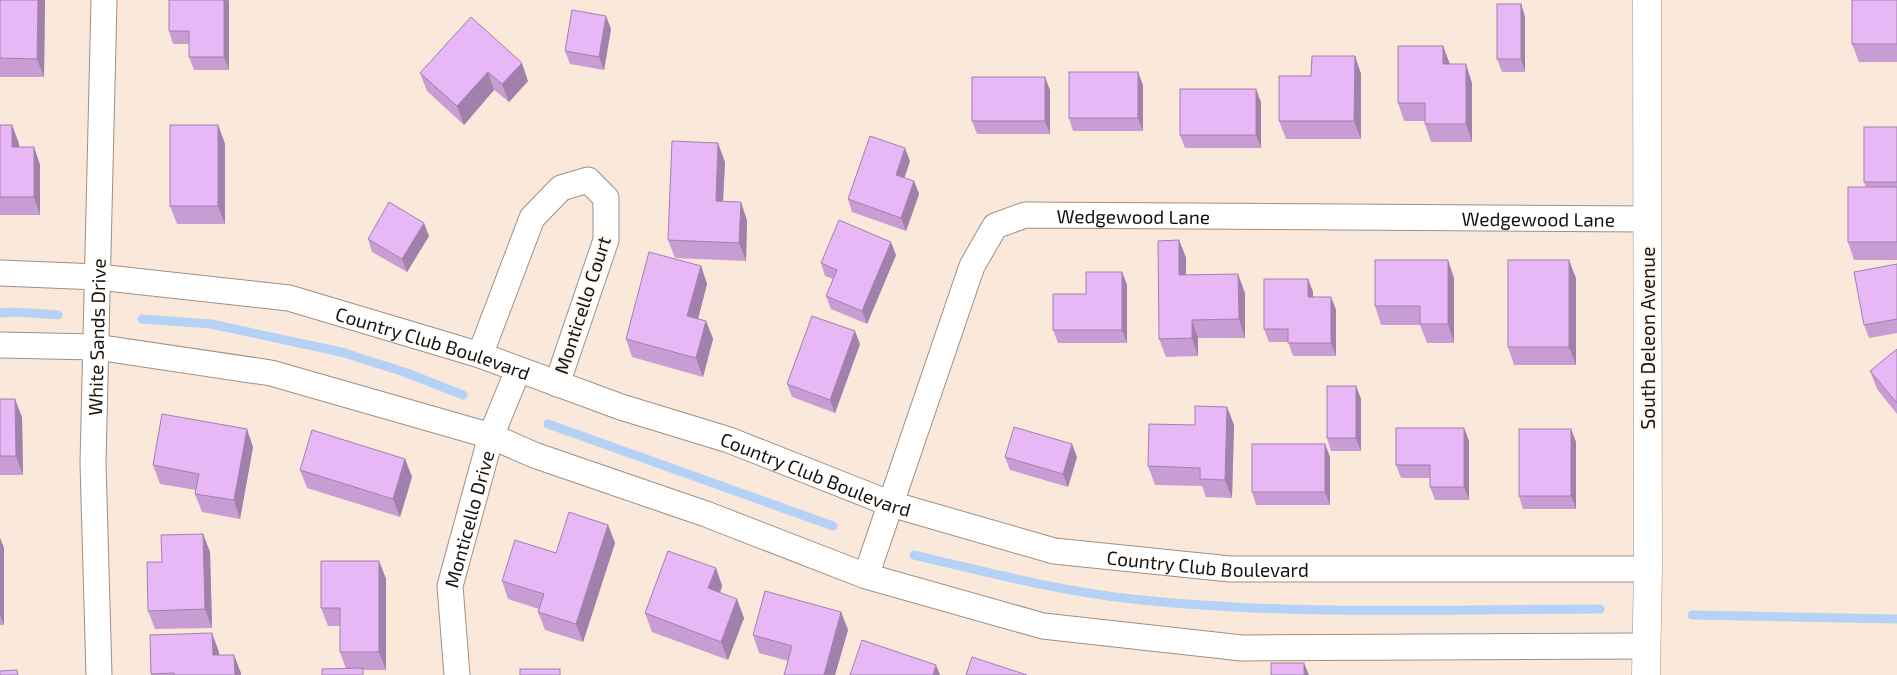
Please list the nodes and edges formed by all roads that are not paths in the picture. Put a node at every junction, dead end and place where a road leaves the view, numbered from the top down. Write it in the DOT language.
graph roads {
  1 [pos="104,0"];
  2 [pos="1647,0"];
  3 [pos="1647,219"];
  4 [pos="0,273"];
  5 [pos="98,277"];
  6 [pos="0,345"];
  7 [pos="96,347"];
  8 [pos="480,356"];
  9 [pos="518,370"];
  10 [pos="557,384"];
  11 [pos="492,436"];
  12 [pos="892,504"];
  13 [pos="1648,569"];
  14 [pos="866,576"];
  15 [pos="1646,646"];
  16 [pos="99,675"];
  17 [pos="457,675"];
  18 [pos="1646,675"];
  1 -- 5 [label="street, White Sands Drive"];
  2 -- 3 [label="street, South Deleon Avenue"];
  3 -- 12 [label="street, Wedgewood Lane"];
  3 -- 13 [label="street, South Deleon Avenue"];
  4 -- 5 [label="street, Country Club Boulevard"];
  5 -- 7 [label="street, White Sands Drive"];
  5 -- 8 [label="street, Country Club Boulevard"];
  6 -- 7 [label="street"];
  7 -- 11 [label="street"];
  7 -- 16 [label="street, White Sands Drive"];
  8 -- 9 [label="street, Country Club Boulevard"];
  8 -- 10 [label="street, Monticello Court"];
  9 -- 10 [label="street, Country Club Boulevard"];
  9 -- 11 [label="street, Monticello Drive"];
  10 -- 12 [label="street, Country Club Boulevard"];
  11 -- 14 [label="street"];
  11 -- 17 [label="street, Monticello Drive"];
  12 -- 13 [label="street, Country Club Boulevard"];
  12 -- 14 [label="street, Wedgewood Lane"];
  13 -- 15 [label="street, South Deleon Avenue"];
  14 -- 15 [label="street"];
  15 -- 18 [label="street, South Deleon Avenue"];
}
